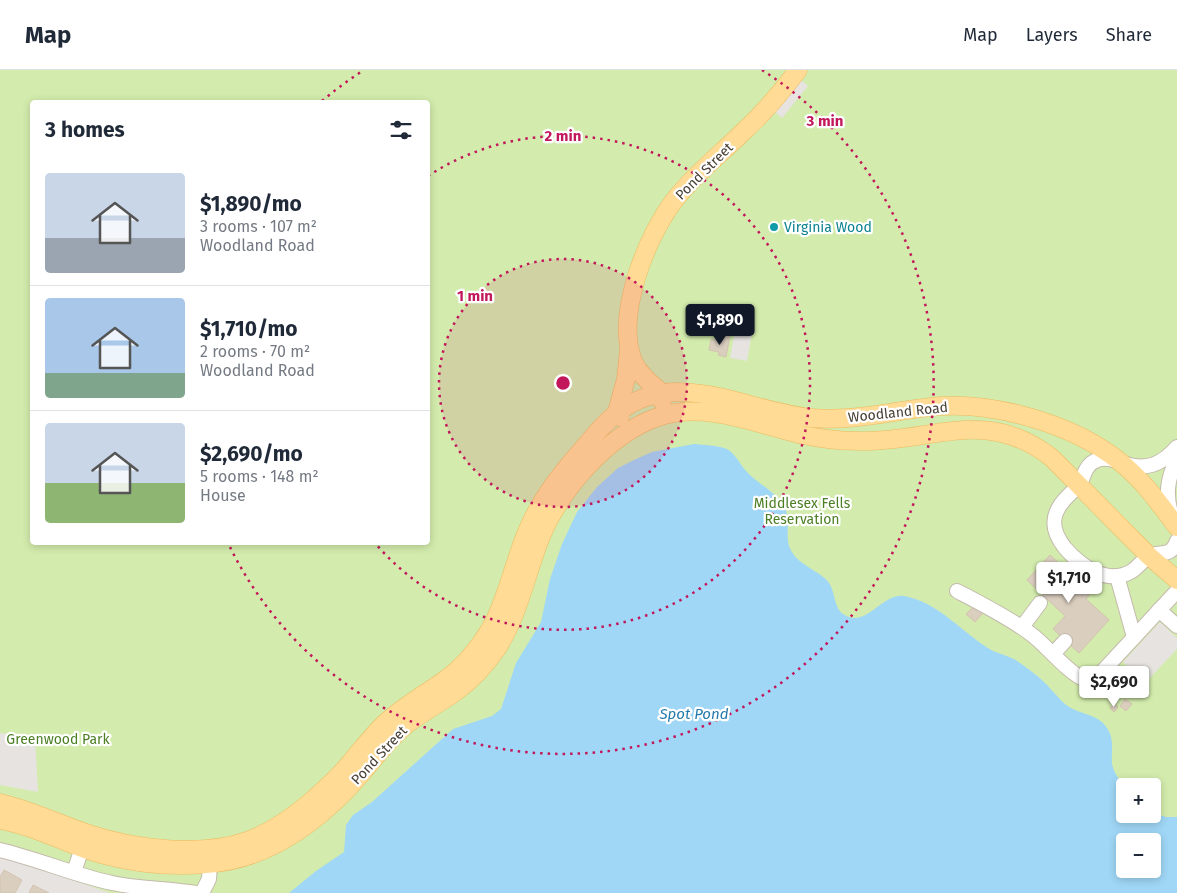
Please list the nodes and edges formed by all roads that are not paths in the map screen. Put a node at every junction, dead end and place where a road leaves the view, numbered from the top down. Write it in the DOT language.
graph roads {
  1 [pos="798,70"];
  2 [pos="630,347"];
  3 [pos="661,392"];
  4 [pos="617,412"];
  5 [pos="656,418"];
  6 [pos="632,429"];
  7 [pos="1177,447"];
  8 [pos="1177,459"];
  9 [pos="1119,461"];
  10 [pos="1080,485"];
  11 [pos="1176,527"];
  12 [pos="1177,541"];
  13 [pos="1149,556"];
  14 [pos="1117,576"];
  15 [pos="1177,580"];
  16 [pos="957,591"];
  17 [pos="1177,591"];
  18 [pos="1040,603"];
  19 [pos="1160,610"];
  20 [pos="1022,627"];
  21 [pos="1175,629"];
  22 [pos="1134,637"];
  23 [pos="1065,642"];
  24 [pos="1054,654"];
  25 [pos="0,802"];
  26 [pos="0,820"];
  27 [pos="82,848"];
  28 [pos="0,850"];
  29 [pos="210,864"];
  30 [pos="74,872"];
  31 [pos="196,893"];
  32 [pos="202,893"];
  1 -- 2 [label="main road, Pond Street"];
  2 -- 3 [label="main road, Pond Street"];
  2 -- 4 [label="main road, Pond Street"];
  3 -- 4 [label="main road, Woodland Road"];
  3 -- 5 [label="main road"];
  3 -- 9 [label="main road, Woodland Road"];
  4 -- 6 [label="main road"];
  4 -- 25 [label="main road, Pond Street"];
  5 -- 6 [label="main road, Pond Street"];
  5 -- 10 [label="main road, Woodland Road"];
  6 -- 29 [label="main road, Pond Street"];
  7 -- 9 [label="street"];
  8 -- 11 [label="street"];
  9 -- 10 [label="street"];
  9 -- 11 [label="main road, Woodland Road"];
  10 -- 13 [label="main road, Woodland Road"];
  10 -- 14 [label="street"];
  12 -- 13 [label="street"];
  13 -- 14 [label="street"];
  13 -- 15 [label="main road, Woodland Road"];
  14 -- 22 [label="street"];
  16 -- 20 [label="street"];
  17 -- 19 [label="street"];
  18 -- 20 [label="street"];
  19 -- 21 [label="street"];
  19 -- 22 [label="street"];
  20 -- 24 [label="street"];
  22 -- 24 [label="street"];
  23 -- 24 [label="street"];
  26 -- 27 [label="main road, Pond Street"];
  27 -- 29 [label="main road, Pond Street"];
  27 -- 30 [label="street"];
  28 -- 30 [label="street"];
  29 -- 32 [label="street"];
  30 -- 31 [label="street"];
}
